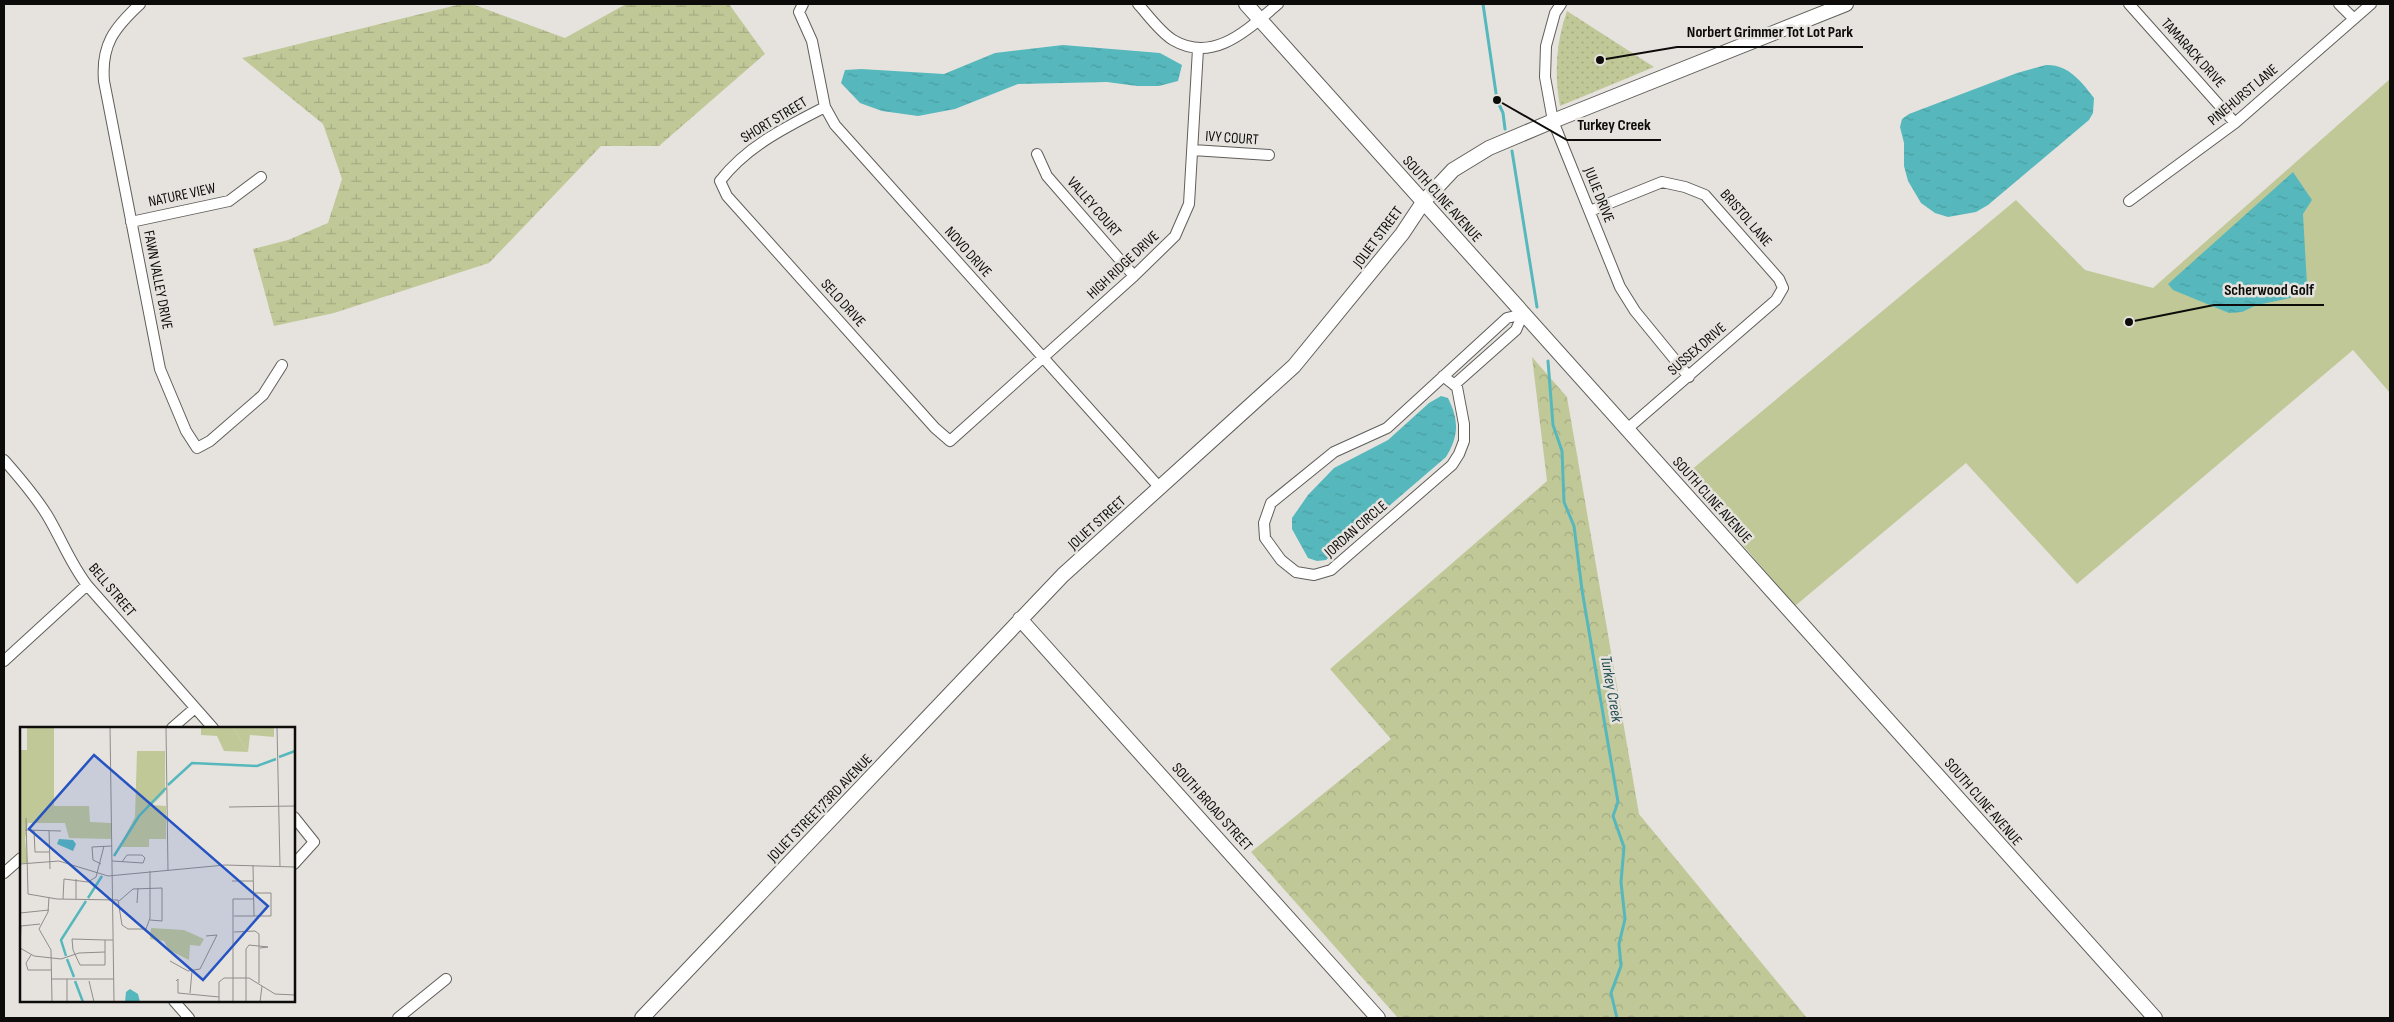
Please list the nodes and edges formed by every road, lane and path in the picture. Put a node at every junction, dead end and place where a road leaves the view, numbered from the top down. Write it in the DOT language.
graph roads {
  1 [pos="140,4"];
  2 [pos="1138,4"];
  3 [pos="1246,4"];
  4 [pos="1278,4"];
  5 [pos="1561,4"];
  6 [pos="1846,4"];
  7 [pos="2129,4"];
  8 [pos="2339,4"];
  9 [pos="2371,4"];
  10 [pos="801,8"];
  11 [pos="1260,20"];
  12 [pos="2354,20"];
  13 [pos="1198,49"];
  14 [pos="825,107"];
  15 [pos="1552,120"];
  16 [pos="2235,123"];
  17 [pos="1193,150"];
  18 [pos="1037,154"];
  19 [pos="1269,155"];
  20 [pos="261,177"];
  21 [pos="720,181"];
  22 [pos="1424,201"];
  23 [pos="2128,201"];
  24 [pos="1590,211"];
  25 [pos="131,222"];
  26 [pos="1134,276"];
  27 [pos="1783,288"];
  28 [pos="1523,314"];
  29 [pos="1044,358"];
  30 [pos="282,365"];
  31 [pos="1443,376"];
  32 [pos="1689,376"];
  33 [pos="1454,385"];
  34 [pos="1626,430"];
  35 [pos="950,441"];
  36 [pos="4,460"];
  37 [pos="1160,488"];
  38 [pos="87,585"];
  39 [pos="1020,619"];
  40 [pos="4,660"];
  41 [pos="195,708"];
  42 [pos="173,727"];
  43 [pos="212,727"];
  44 [pos="295,818"];
  45 [pos="20,859"];
  46 [pos="295,863"];
  47 [pos="4,873"];
  48 [pos="446,979"];
  49 [pos="175,1002"];
  50 [pos="189,1018"];
  51 [pos="398,1018"];
  52 [pos="642,1018"];
  53 [pos="1378,1018"];
  54 [pos="2155,1018"];
  1 -- 25 [label="street, FAWN VALLEY DRIVE"];
  2 -- 13 [label="street"];
  3 -- 11 [label="street, SOUTH CLINE AVENUE"];
  4 -- 11 [label="street"];
  5 -- 15 [label="street, JULIE DRIVE"];
  6 -- 15 [label="street, JOLIET STREET"];
  7 -- 16 [label="street, TAMARACK DRIVE"];
  8 -- 12 [label="street"];
  9 -- 12 [label="street, PINEHURST LANE"];
  10 -- 14 [label="street, NOVO DRIVE"];
  11 -- 13 [label="street"];
  11 -- 22 [label="street, SOUTH CLINE AVENUE"];
  12 -- 16 [label="street, PINEHURST LANE"];
  13 -- 17 [label="street, HIGH RIDGE DRIVE"];
  14 -- 21 [label="street, SHORT STREET"];
  14 -- 29 [label="street, NOVO DRIVE"];
  15 -- 22 [label="street, JOLIET STREET"];
  15 -- 24 [label="street, JULIE DRIVE"];
  16 -- 23 [label="street, PINEHURST LANE"];
  17 -- 19 [label="street, IVY COURT"];
  17 -- 26 [label="street, HIGH RIDGE DRIVE"];
  18 -- 26 [label="street, VALLEY COURT"];
  20 -- 25 [label="street, NATURE VIEW"];
  21 -- 35 [label="street, SELO DRIVE"];
  22 -- 28 [label="street, SOUTH CLINE AVENUE"];
  22 -- 37 [label="street, JOLIET STREET"];
  24 -- 27 [label="street, BRISTOL LANE"];
  24 -- 32 [label="street, JULIE DRIVE"];
  25 -- 30 [label="street, FAWN VALLEY DRIVE"];
  26 -- 29 [label="street, HIGH RIDGE DRIVE"];
  27 -- 32 [label="street, SUSSEX DRIVE"];
  28 -- 31 [label="street, JORDAN CIRCLE"];
  28 -- 33 [label="street"];
  28 -- 34 [label="street, SOUTH CLINE AVENUE"];
  29 -- 35 [label="street, HIGH RIDGE DRIVE"];
  29 -- 37 [label="street, NOVO DRIVE"];
  31 -- 33 [label="street"];
  31 -- 33 [label="street, JORDAN CIRCLE"];
  32 -- 34 [label="street, SUSSEX DRIVE"];
  34 -- 54 [label="street, SOUTH CLINE AVENUE"];
  36 -- 38 [label="street, BELL STREET"];
  37 -- 39 [label="street, JOLIET STREET"];
  38 -- 40 [label="street"];
  38 -- 41 [label="street, BELL STREET"];
  39 -- 52 [label="street, JOLIET STREET;73RD AVENUE"];
  39 -- 53 [label="street, SOUTH BROAD STREET"];
  41 -- 42 [label="street"];
  41 -- 43 [label="street, BELL STREET"];
  44 -- 46 [label="street"];
  45 -- 47 [label="street"];
  48 -- 51 [label="street"];
  49 -- 50 [label="street"];
}
